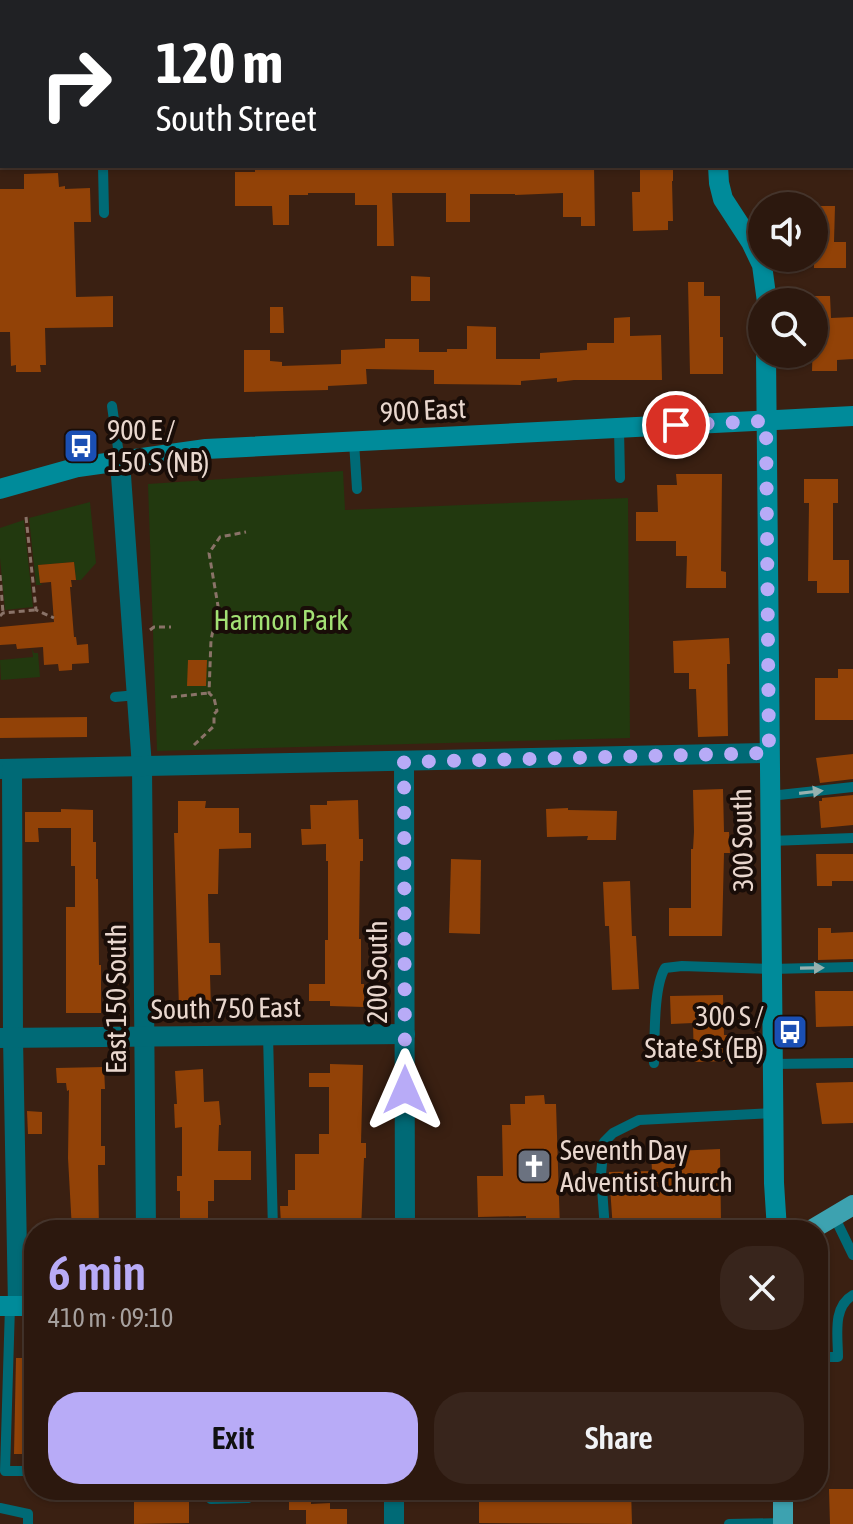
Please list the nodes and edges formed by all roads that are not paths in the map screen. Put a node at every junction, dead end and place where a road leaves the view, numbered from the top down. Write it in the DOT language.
graph roads {
  1 [pos="103,168"];
  2 [pos="718,168"];
  3 [pos="104,213"];
  4 [pos="765,288"];
  5 [pos="766,368"];
  6 [pos="112,406"];
  7 [pos="853,416"];
  8 [pos="766,421"];
  9 [pos="619,428"];
  10 [pos="354,442"];
  11 [pos="120,462"];
  12 [pos="620,478"];
  13 [pos="0,489"];
  14 [pos="357,489"];
  15 [pos="137,695"];
  16 [pos="115,697"];
  17 [pos="769,753"];
  18 [pos="404,762"];
  19 [pos="142,767"];
  20 [pos="6,769"];
  21 [pos="853,787"];
  22 [pos="770,796"];
  23 [pos="853,838"];
  24 [pos="770,841"];
  25 [pos="853,967"];
  26 [pos="771,969"];
  27 [pos="405,1034"];
  28 [pos="268,1035"];
  29 [pos="143,1037"];
  30 [pos="6,1038"];
  31 [pos="654,1063"];
  32 [pos="853,1063"];
  33 [pos="772,1064"];
  34 [pos="773,1113"];
  35 [pos="853,1205"];
  36 [pos="834,1216"];
  37 [pos="146,1220"];
  38 [pos="273,1220"];
  39 [pos="405,1220"];
  40 [pos="604,1220"];
  41 [pos="776,1220"];
  42 [pos="827,1220"];
  43 [pos="853,1255"];
  44 [pos="853,1295"];
  45 [pos="15,1306"];
  46 [pos="828,1357"];
  47 [pos="24,1471"];
  48 [pos="394,1500"];
  49 [pos="783,1500"];
  50 [pos="0,1508"];
  51 [pos="28,1524"];
  52 [pos="394,1524"];
  53 [pos="729,1524"];
  54 [pos="783,1524"];
  1 -- 3 [label="lane"];
  2 -- 4 [label="street"];
  5 -- 8 [label="street, 300 South"];
  6 -- 11 [label="lane"];
  7 -- 8 [label="street, 900 East"];
  8 -- 9 [label="street, 900 East"];
  8 -- 17 [label="street, 300 South"];
  9 -- 10 [label="street, 900 East"];
  9 -- 12 [label="lane"];
  10 -- 11 [label="street, 900 East"];
  10 -- 14 [label="lane"];
  11 -- 13 [label="street, 900 East"];
  11 -- 15 [label="street, East 150 South"];
  15 -- 16 [label="lane"];
  15 -- 19 [label="street, East 150 South"];
  17 -- 18 [label="street"];
  17 -- 22 [label="street, 300 South"];
  18 -- 19 [label="street"];
  18 -- 27 [label="street, 200 South"];
  19 -- 20 [label="street"];
  19 -- 29 [label="street, East 150 South"];
  20 -- 30 [label="street"];
  22 -- 21 [label="lane, one-way"];
  22 -- 24 [label="street, 300 South"];
  23 -- 24 [label="lane"];
  24 -- 26 [label="street, 300 South"];
  26 -- 25 [label="lane, one-way"];
  26 -- 31 [label="lane"];
  26 -- 33 [label="street, 300 South"];
  27 -- 28 [label="street, South 750 East"];
  27 -- 39 [label="street, 200 South"];
  28 -- 29 [label="street, South 750 East"];
  28 -- 38 [label="lane"];
  29 -- 30 [label="street, South 750 East"];
  29 -- 37 [label="street, East 150 South"];
  30 -- 45 [label="street"];
  32 -- 33 [label="lane"];
  33 -- 34 [label="street, 300 South"];
  34 -- 40 [label="lane"];
  34 -- 41 [label="street, 300 South"];
  35 -- 36 [label="main road"];
  36 -- 42 [label="main road"];
  36 -- 43 [label="lane"];
  44 -- 46 [label="lane"];
  45 -- 47 [label="lane"];
  48 -- 52 [label="street"];
  49 -- 54 [label="main road"];
  50 -- 51 [label="lane"];
  53 -- 54 [label="lane"];
}
